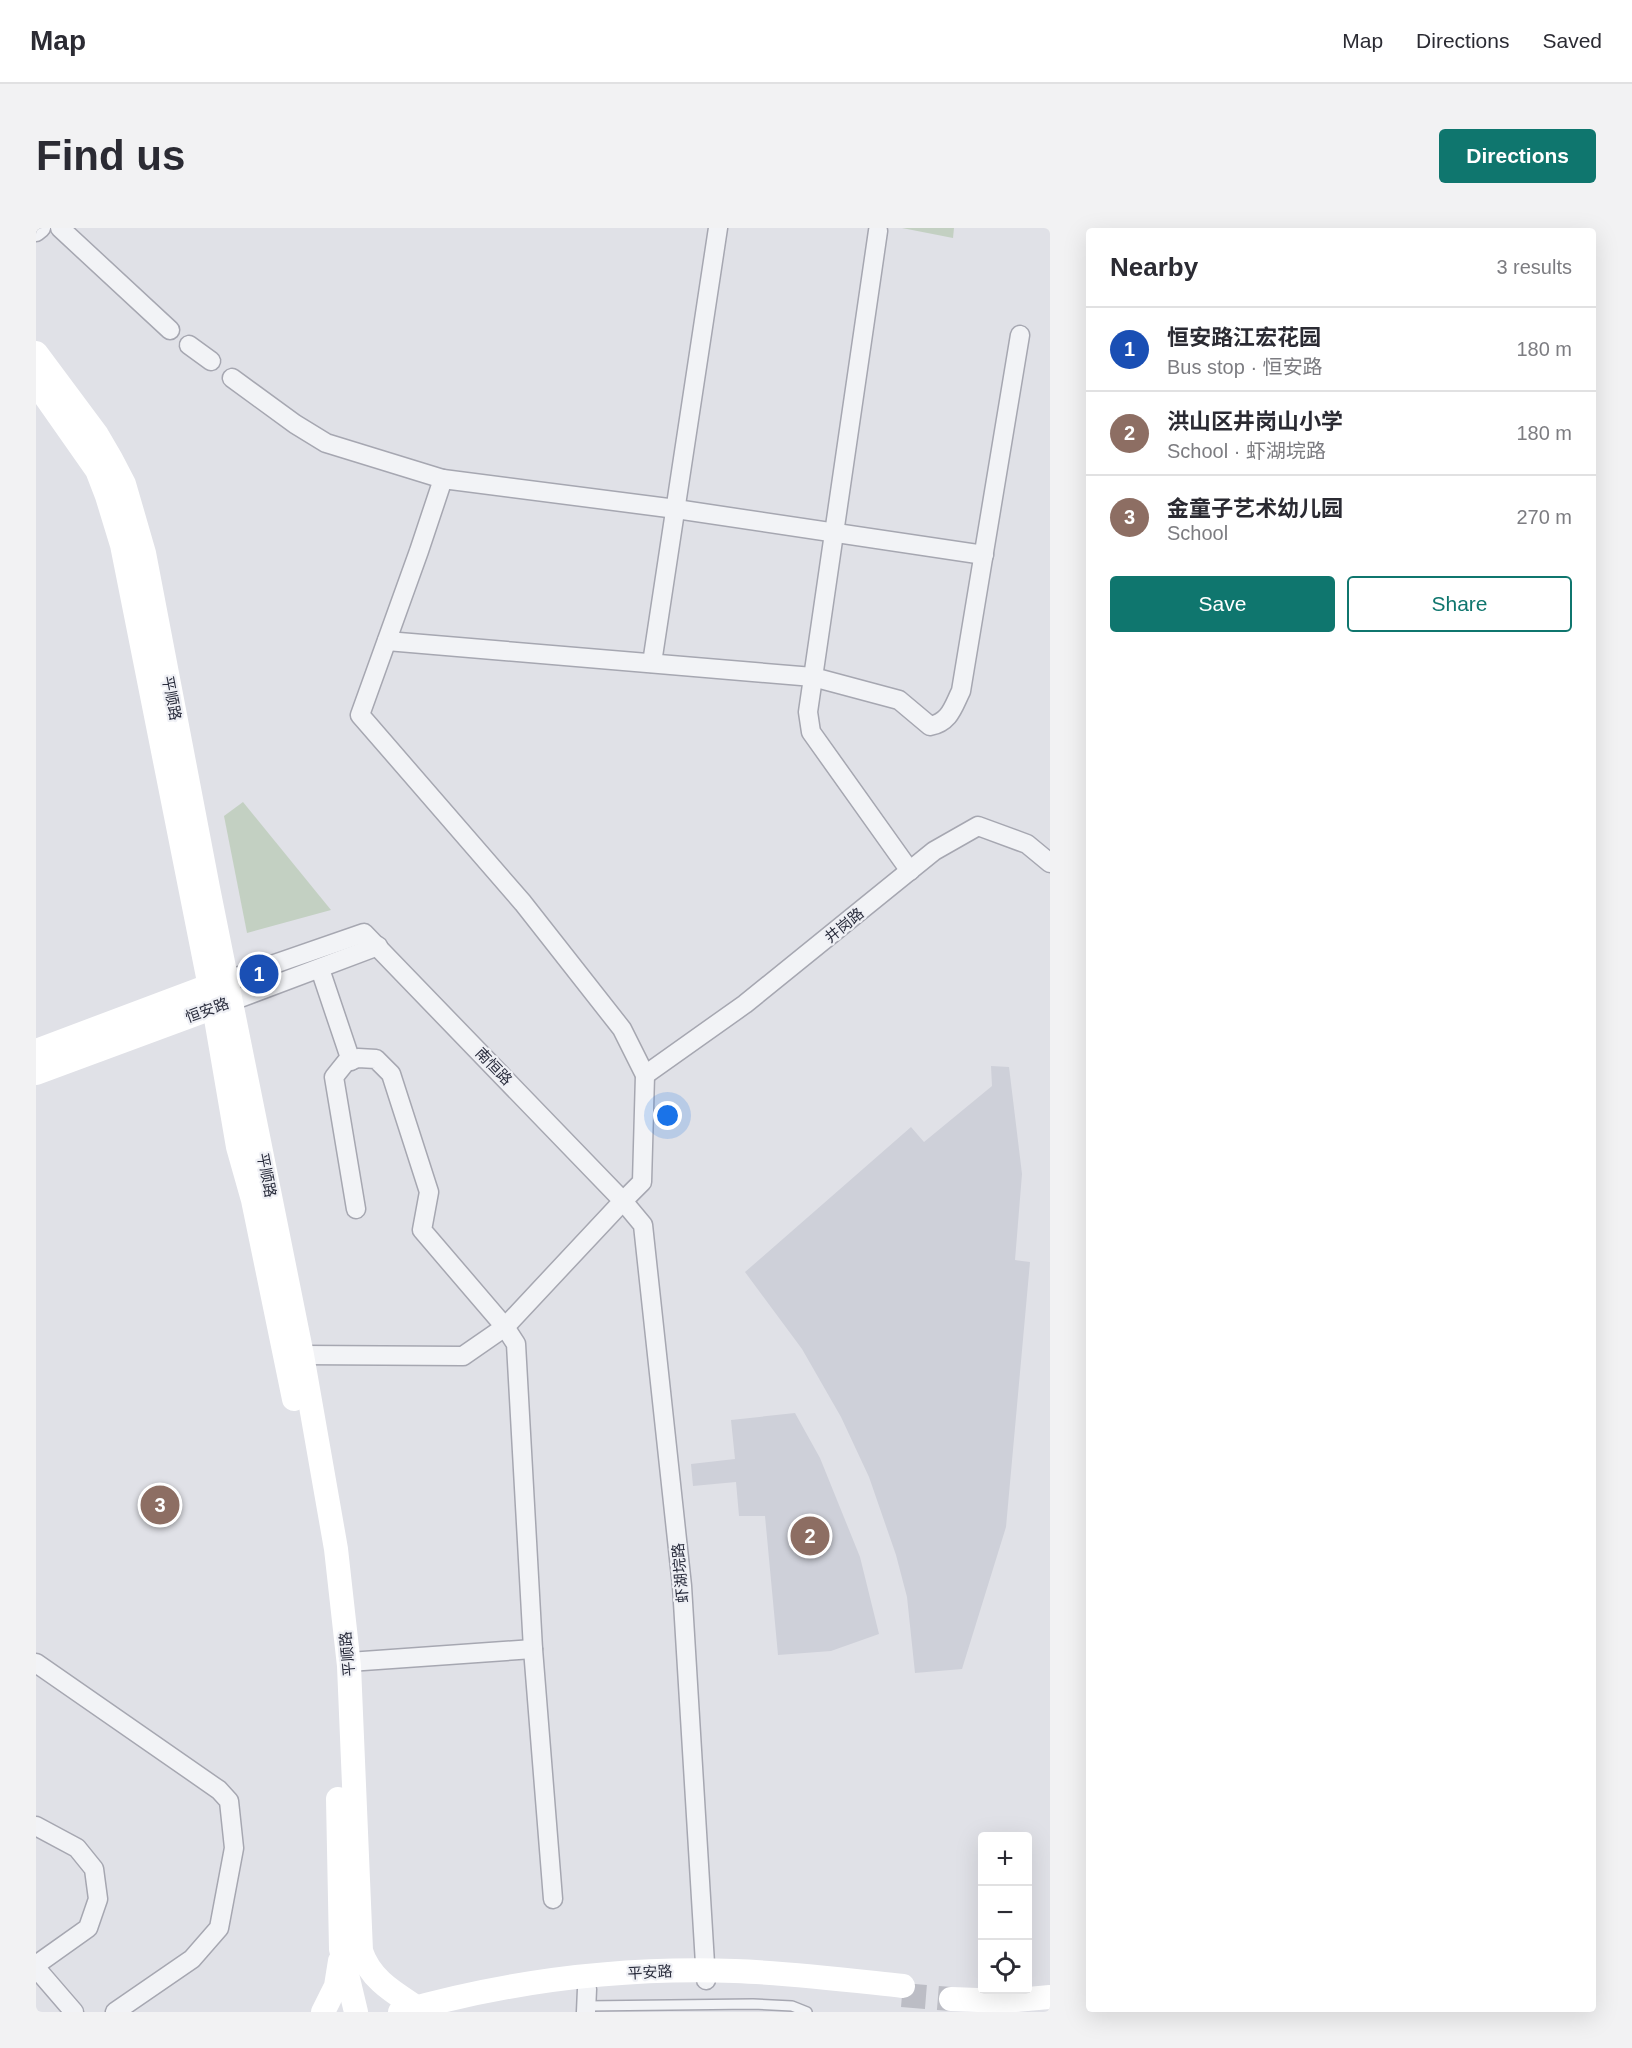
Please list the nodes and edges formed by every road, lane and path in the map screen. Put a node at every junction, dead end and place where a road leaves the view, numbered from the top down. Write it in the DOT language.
graph roads {
  1 [pos="41,228"];
  2 [pos="60,228"];
  3 [pos="718,228"];
  4 [pos="878,231"];
  5 [pos="36,232"];
  6 [pos="170,330"];
  7 [pos="1020,335"];
  8 [pos="189,345"];
  9 [pos="36,353"];
  10 [pos="211,361"];
  11 [pos="232,378"];
  12 [pos="36,383"];
  13 [pos="443,479"];
  14 [pos="676,509"];
  15 [pos="834,532"];
  16 [pos="984,555"];
  17 [pos="387,641"];
  18 [pos="652,663"];
  19 [pos="813,677"];
  20 [pos="1050,863"];
  21 [pos="910,871"];
  22 [pos="364,933"];
  23 [pos="378,946"];
  24 [pos="320,969"];
  25 [pos="221,994"];
  26 [pos="36,1051"];
  27 [pos="351,1060"];
  28 [pos="36,1073"];
  29 [pos="645,1075"];
  30 [pos="623,1200"];
  31 [pos="356,1209"];
  32 [pos="505,1327"];
  33 [pos="302,1354"];
  34 [pos="533,1649"];
  35 [pos="36,1662"];
  36 [pos="349,1662"];
  37 [pos="36,1826"];
  38 [pos="553,1899"];
  39 [pos="341,1949"];
  40 [pos="36,1967"];
  41 [pos="706,1976"];
  42 [pos="1050,1986"];
  43 [pos="903,1990"];
  44 [pos="1050,1997"];
  45 [pos="587,2002"];
  46 [pos="408,2010"];
  47 [pos="74,2012"];
  48 [pos="115,2012"];
  49 [pos="323,2012"];
  50 [pos="356,2012"];
  51 [pos="458,2012"];
  52 [pos="807,2012"];
  1 -- 5 [label="street"];
  2 -- 6 [label="street"];
  3 -- 14 [label="street"];
  4 -- 15 [label="street"];
  7 -- 16 [label="street"];
  8 -- 10 [label="street"];
  9 -- 25 [label="main road, 平顺路"];
  11 -- 13 [label="street"];
  12 -- 25 [label="main road, 平顺路"];
  13 -- 14 [label="street"];
  13 -- 17 [label="street"];
  14 -- 15 [label="street"];
  14 -- 18 [label="street"];
  15 -- 16 [label="street"];
  15 -- 19 [label="street"];
  16 -- 19 [label="street"];
  17 -- 18 [label="street"];
  17 -- 29 [label="street"];
  18 -- 19 [label="street"];
  19 -- 21 [label="street"];
  20 -- 21 [label="street, 井岗路"];
  21 -- 29 [label="street, 井岗路"];
  22 -- 23 [label="street, 南恒路"];
  22 -- 25 [label="street, 恒安路"];
  23 -- 24 [label="street, 恒安路"];
  23 -- 30 [label="street, 南恒路"];
  24 -- 25 [label="street, 恒安路"];
  24 -- 27 [label="street"];
  25 -- 26 [label="main road, 恒安路"];
  25 -- 28 [label="main road, 恒安路"];
  25 -- 33 [label="main road, 平顺路"];
  25 -- 39 [label="main road, 平顺路"];
  27 -- 31 [label="street"];
  27 -- 32 [label="street"];
  29 -- 30 [label="street"];
  30 -- 32 [label="street"];
  30 -- 41 [label="street, 虾湖垸路"];
  32 -- 33 [label="street"];
  32 -- 34 [label="street"];
  33 -- 36 [label="main road, 平顺路"];
  34 -- 36 [label="street"];
  34 -- 38 [label="street"];
  35 -- 48 [label="street"];
  36 -- 46 [label="main road, 平顺路"];
  37 -- 40 [label="street"];
  39 -- 49 [label="main road"];
  39 -- 50 [label="main road, 平顺路"];
  40 -- 47 [label="street"];
  41 -- 43 [label="main road, 平安路"];
  41 -- 45 [label="main road, 平安路"];
  41 -- 46 [label="main road, 平安路"];
  42 -- 44 [label="main road"];
  45 -- 51 [label="main road, 平安路"];
  45 -- 52 [label="lane"];
}
